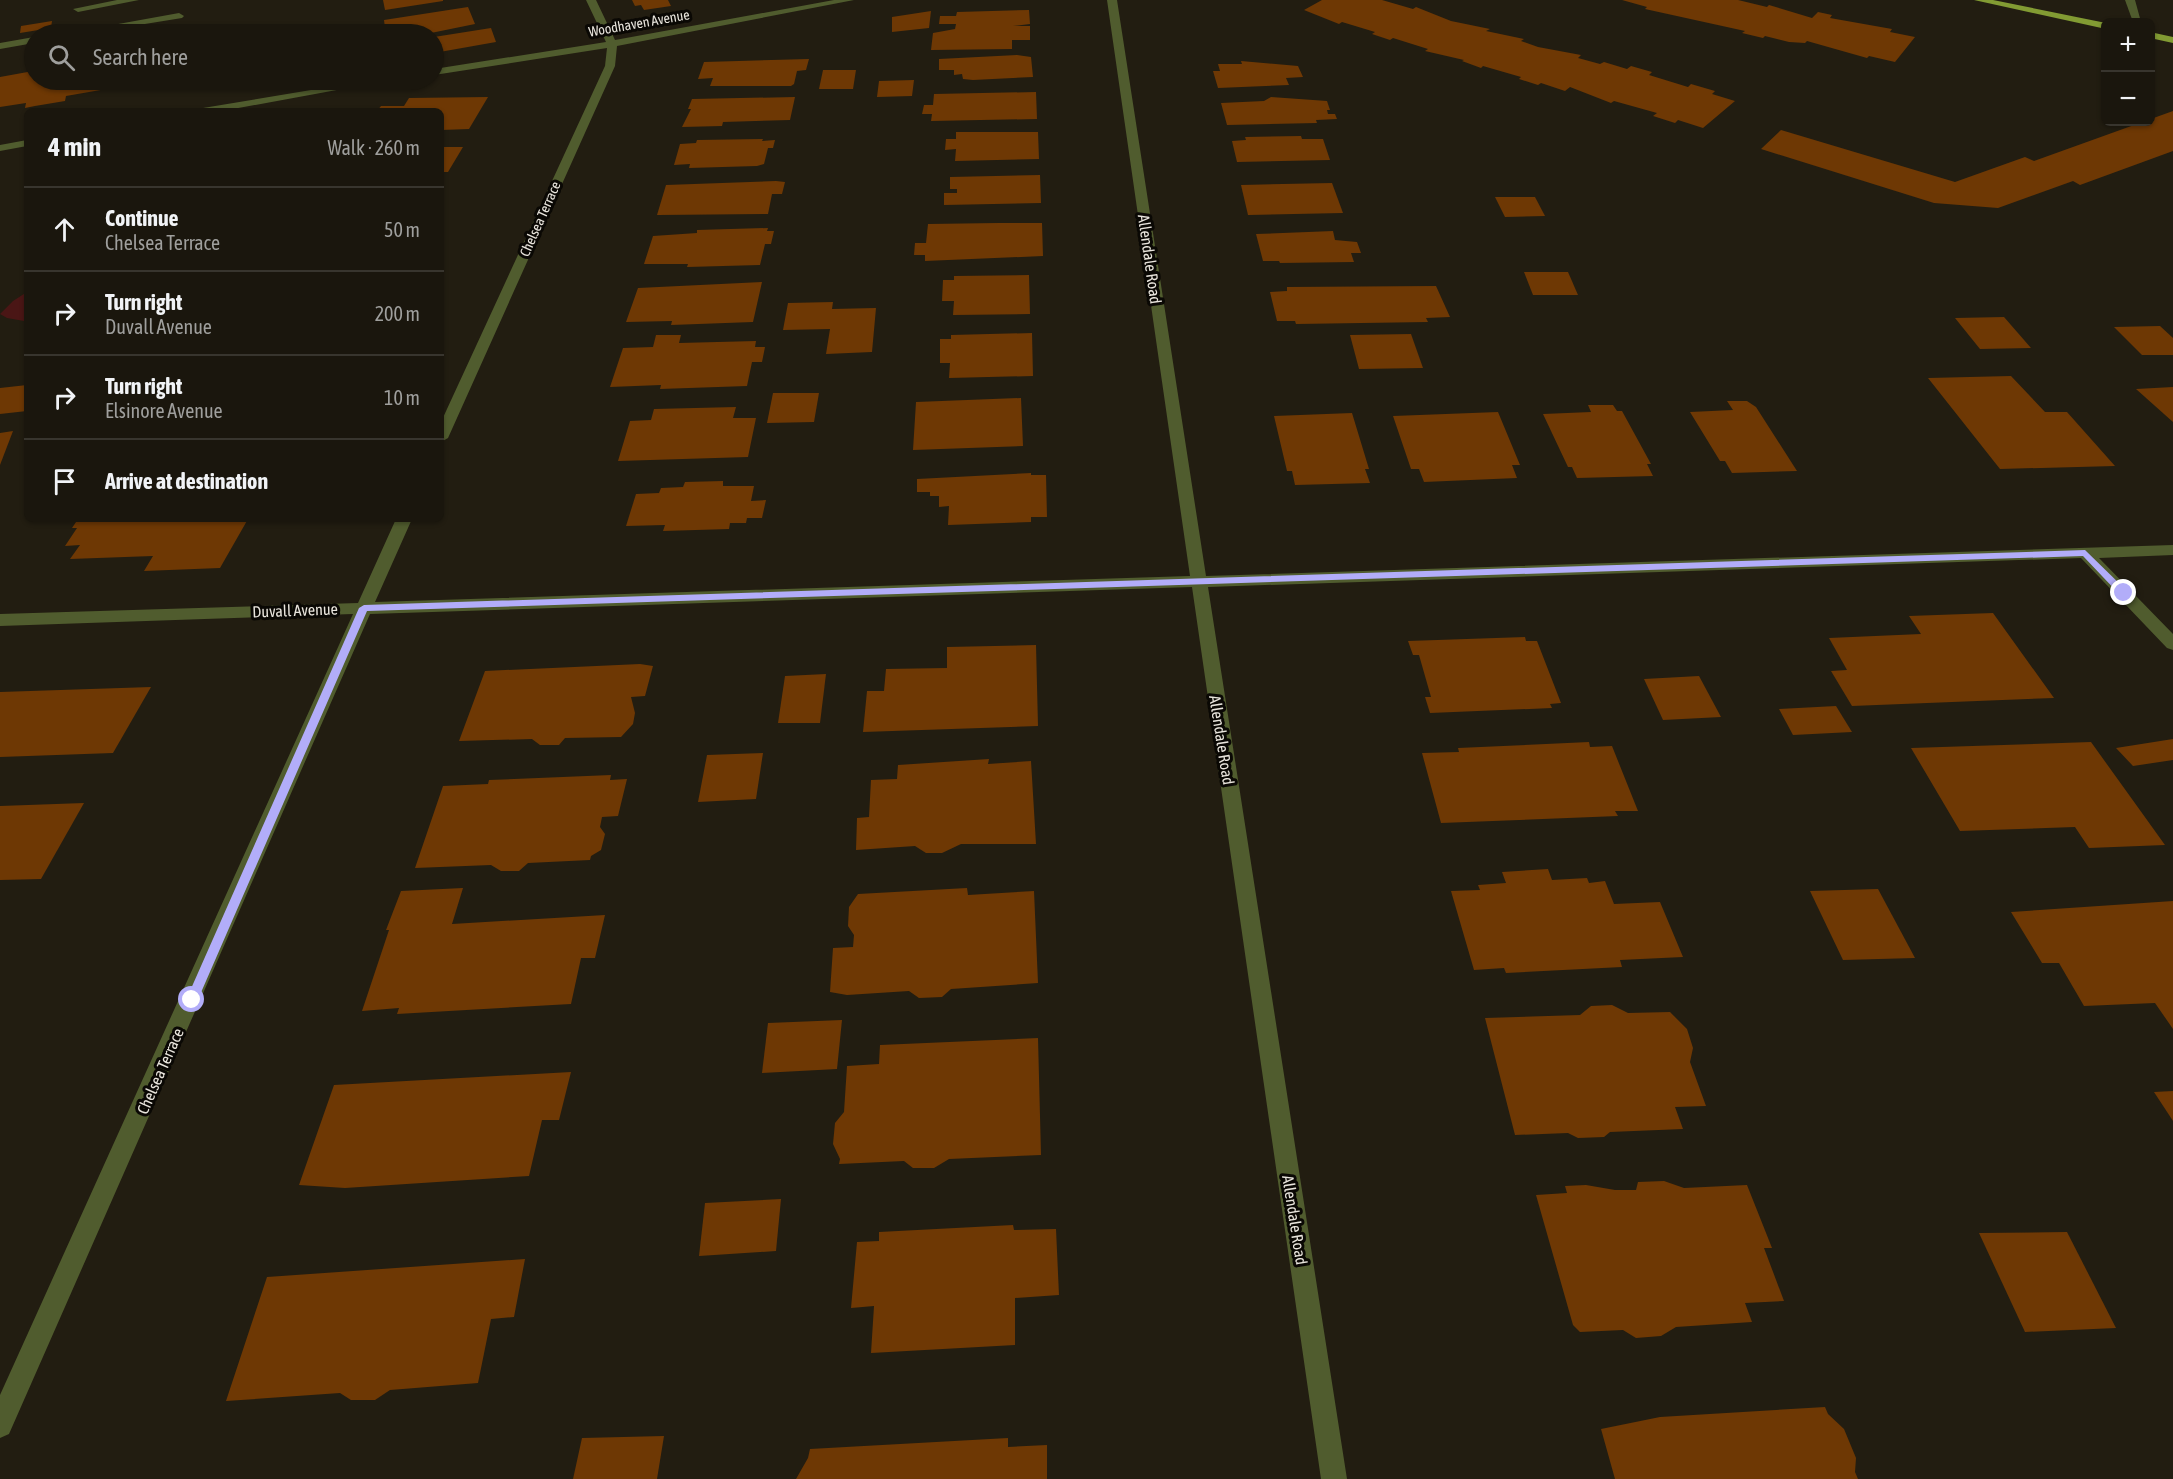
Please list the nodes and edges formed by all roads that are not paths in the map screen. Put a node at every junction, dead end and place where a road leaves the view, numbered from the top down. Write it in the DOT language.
graph roads {
  1 [pos="134,0"];
  2 [pos="591,0"];
  3 [pos="849,0"];
  4 [pos="1112,0"];
  5 [pos="1979,0"];
  6 [pos="2130,0"];
  7 [pos="179,16"];
  8 [pos="2137,18"];
  9 [pos="76,20"];
  10 [pos="2101,25"];
  11 [pos="2155,36"];
  12 [pos="2173,40"];
  13 [pos="24,42"];
  14 [pos="612,44"];
  15 [pos="0,46"];
  16 [pos="444,70"];
  17 [pos="327,90"];
  18 [pos="221,108"];
  19 [pos="24,144"];
  20 [pos="0,148"];
  21 [pos="444,431"];
  22 [pos="403,522"];
  23 [pos="2173,550"];
  24 [pos="2085,553"];
  25 [pos="1198,582"];
  26 [pos="364,608"];
  27 [pos="0,620"];
  28 [pos="2173,644"];
  29 [pos="0,1425"];
  30 [pos="1334,1479"];
  1 -- 9 [label="street"];
  2 -- 14 [label="street"];
  3 -- 14 [label="street, Woodhaven Avenue"];
  4 -- 25 [label="street, Allendale Road"];
  5 -- 10 [label="main road"];
  6 -- 8 [label="street"];
  7 -- 9 [label="street"];
  11 -- 12 [label="main road"];
  13 -- 15 [label="street"];
  14 -- 16 [label="street, Woodhaven Avenue"];
  14 -- 21 [label="street, Chelsea Terrace"];
  17 -- 18 [label="street"];
  19 -- 20 [label="street"];
  22 -- 26 [label="street, Chelsea Terrace"];
  23 -- 24 [label="street, Duvall Avenue"];
  24 -- 25 [label="street, Duvall Avenue"];
  24 -- 28 [label="street"];
  25 -- 26 [label="street, Duvall Avenue"];
  25 -- 30 [label="street, Allendale Road"];
  26 -- 27 [label="street, Duvall Avenue"];
  26 -- 29 [label="street, Chelsea Terrace"];
}
